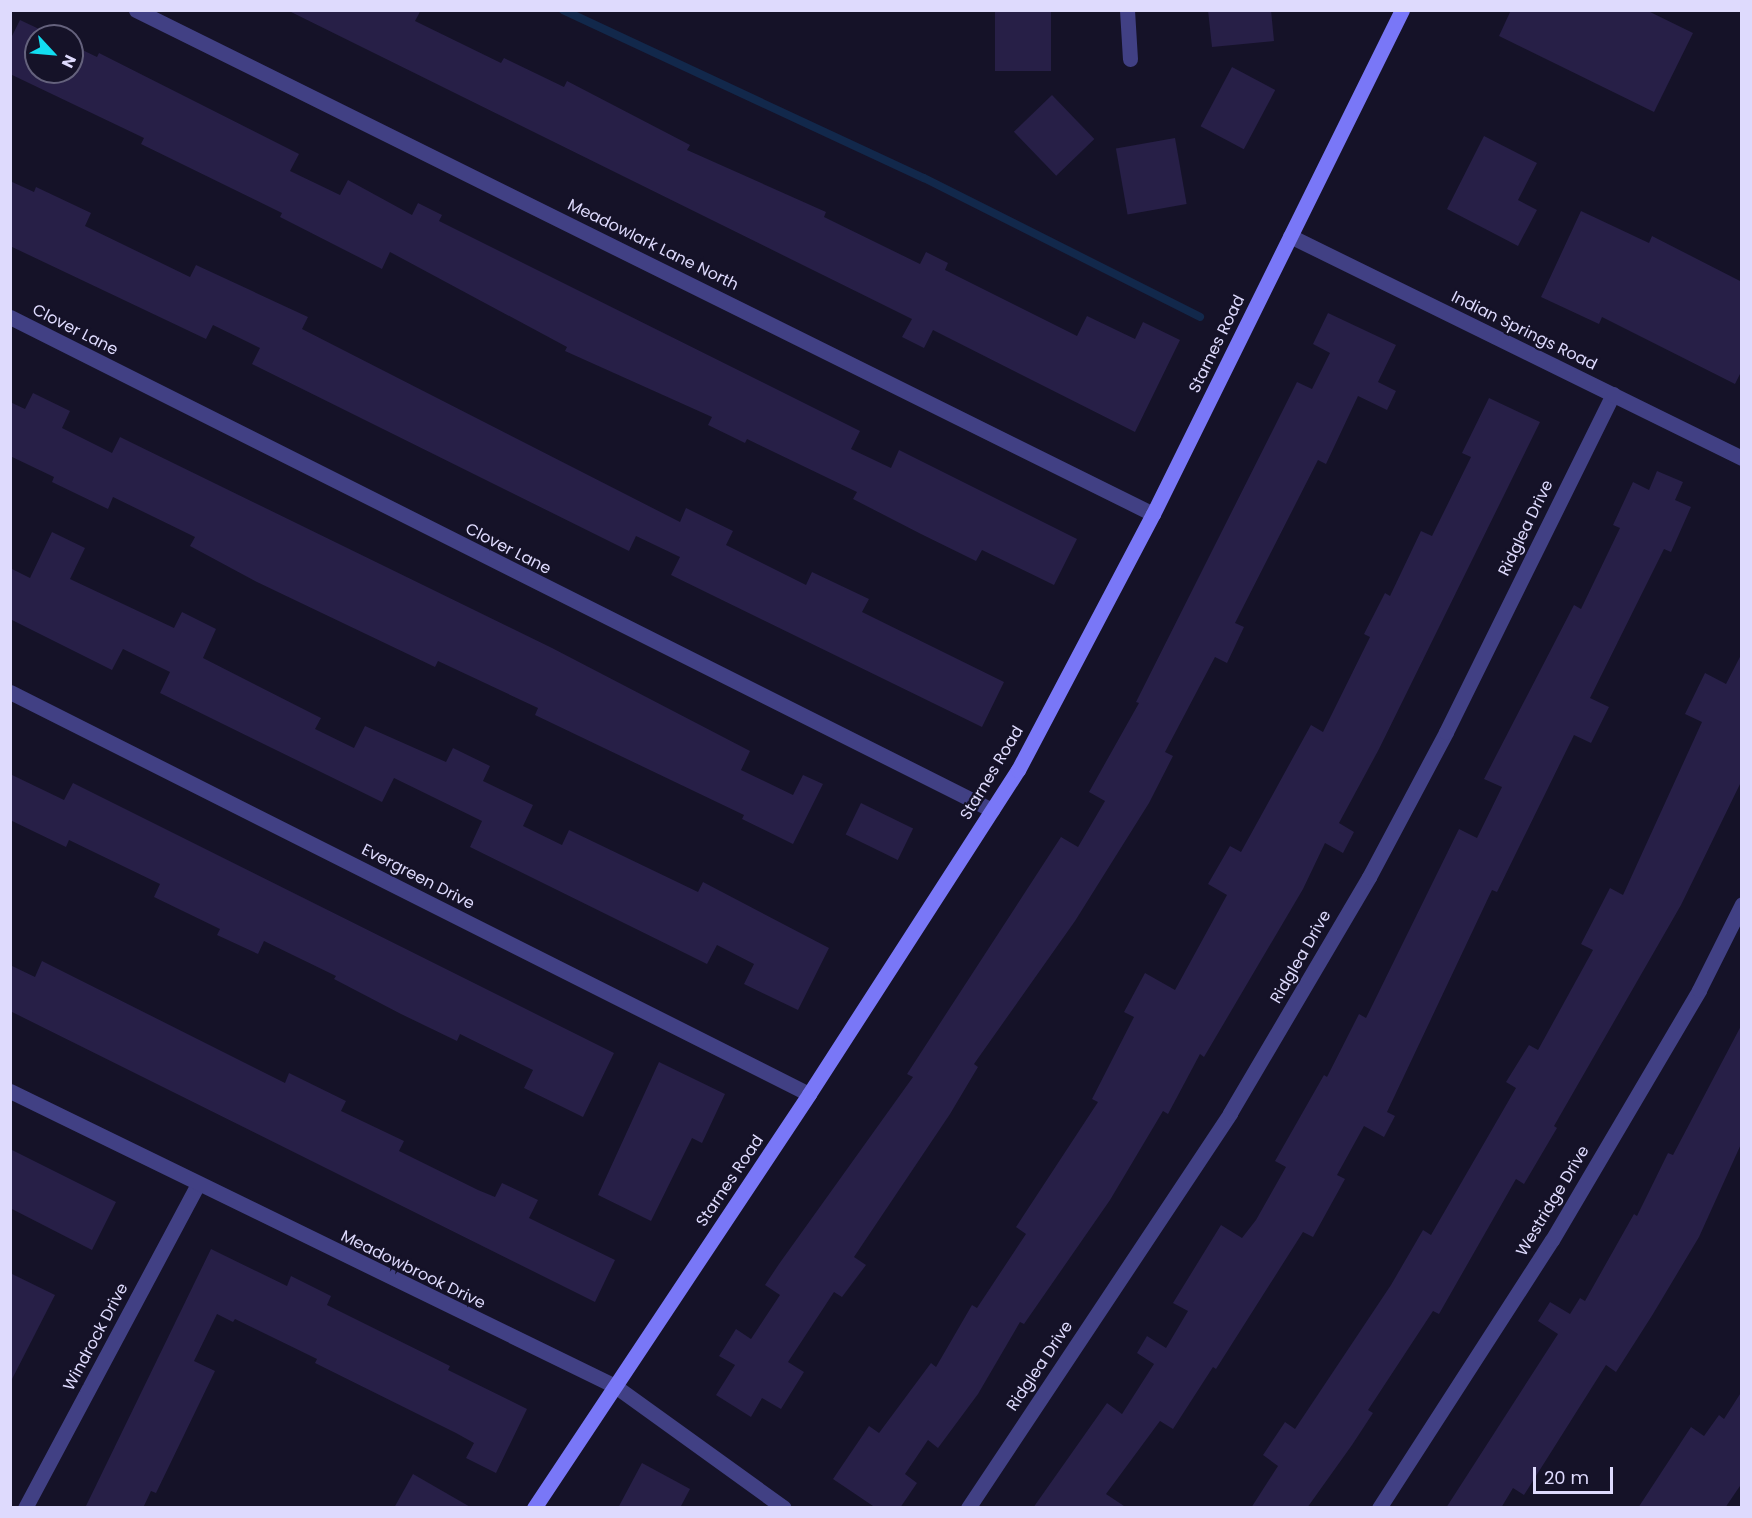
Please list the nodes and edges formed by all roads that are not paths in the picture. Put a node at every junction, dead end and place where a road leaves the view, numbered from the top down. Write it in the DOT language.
graph roads {
  1 [pos="136,10"];
  2 [pos="1126,10"];
  3 [pos="1402,10"];
  4 [pos="1130,59"];
  5 [pos="1290,236"];
  6 [pos="10,317"];
  7 [pos="1613,394"];
  8 [pos="1742,458"];
  9 [pos="1153,514"];
  10 [pos="10,692"];
  11 [pos="992,810"];
  12 [pos="1742,904"];
  13 [pos="10,1091"];
  14 [pos="809,1094"];
  15 [pos="198,1184"];
  16 [pos="615,1386"];
  17 [pos="25,1508"];
  18 [pos="534,1508"];
  19 [pos="784,1508"];
  20 [pos="968,1508"];
  21 [pos="1379,1508"];
  1 -- 9 [label="street, Meadowlark Lane North"];
  2 -- 4 [label="street"];
  3 -- 5 [label="main road, Starnes Road"];
  5 -- 7 [label="street, Indian Springs Road"];
  5 -- 9 [label="main road, Starnes Road"];
  6 -- 11 [label="street, Clover Lane"];
  7 -- 8 [label="street, Indian Springs Road"];
  7 -- 20 [label="street, Ridglea Drive"];
  9 -- 11 [label="main road, Starnes Road"];
  10 -- 14 [label="street, Evergreen Drive"];
  11 -- 14 [label="main road, Starnes Road"];
  12 -- 21 [label="street, Westridge Drive"];
  13 -- 15 [label="street, Meadowbrook Drive"];
  14 -- 16 [label="main road, Starnes Road"];
  15 -- 16 [label="street, Meadowbrook Drive"];
  15 -- 17 [label="street, Windrock Drive"];
  16 -- 18 [label="main road, Starnes Road"];
  16 -- 19 [label="street, Meadowbrook Drive"];
}
